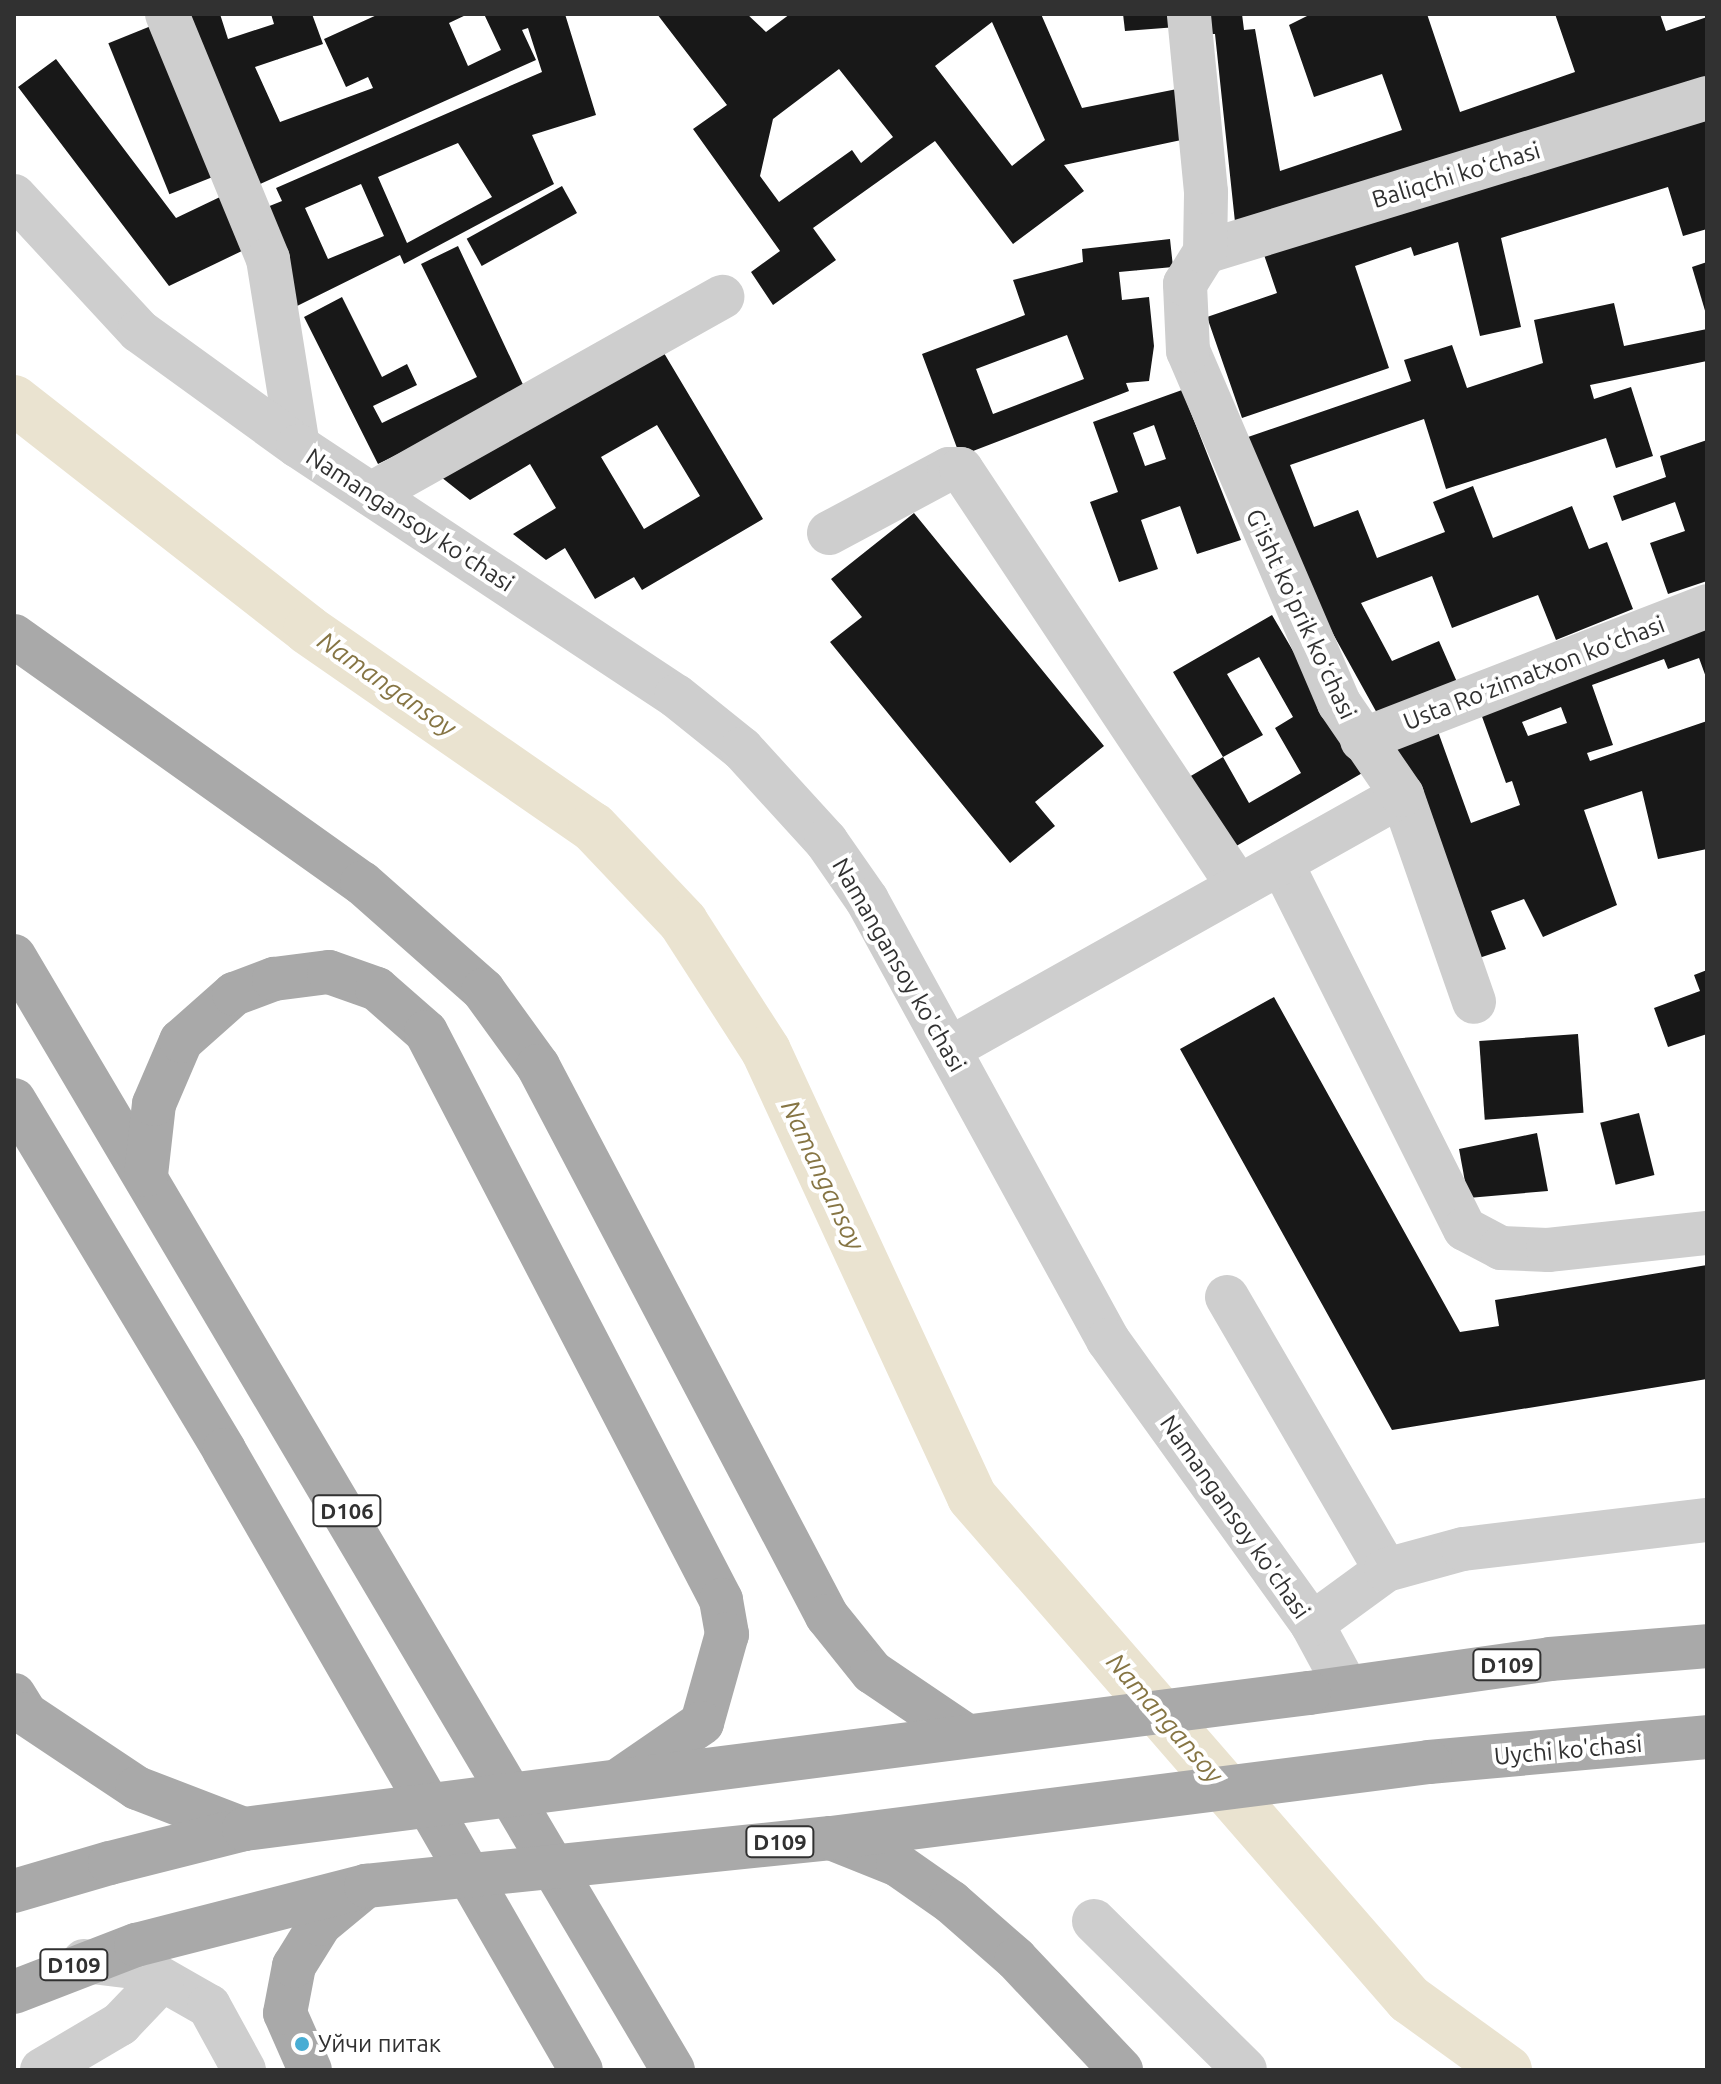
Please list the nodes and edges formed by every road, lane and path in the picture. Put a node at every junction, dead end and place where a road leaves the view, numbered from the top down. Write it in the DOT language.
graph roads {
  1 [pos="167,14"];
  2 [pos="1189,14"];
  3 [pos="1707,98"];
  4 [pos="14,196"];
  5 [pos="1205,252"];
  6 [pos="722,297"];
  7 [pos="298,446"];
  8 [pos="371,494"];
  9 [pos="829,533"];
  10 [pos="1707,606"];
  11 [pos="14,636"];
  12 [pos="1362,740"];
  13 [pos="1402,795"];
  14 [pos="1282,864"];
  15 [pos="1238,886"];
  16 [pos="14,956"];
  17 [pos="1474,1002"];
  18 [pos="949,1049"];
  19 [pos="14,1100"];
  20 [pos="25,1131"];
  21 [pos="146,1175"];
  22 [pos="1707,1233"];
  23 [pos="1227,1297"];
  24 [pos="1707,1520"];
  25 [pos="1386,1570"];
  26 [pos="1312,1624"];
  27 [pos="1707,1646"];
  28 [pos="1327,1690"];
  29 [pos="14,1695"];
  30 [pos="965,1735"];
  31 [pos="1707,1737"];
  32 [pos="622,1778"];
  33 [pos="244,1829"];
  34 [pos="831,1838"];
  35 [pos="366,1886"];
  36 [pos="14,1891"];
  37 [pos="1094,1921"];
  38 [pos="84,1961"];
  39 [pos="162,1980"];
  40 [pos="14,1992"];
  41 [pos="42,2070"];
  42 [pos="244,2070"];
  43 [pos="310,2070"];
  44 [pos="581,2070"];
  45 [pos="673,2070"];
  46 [pos="1121,2070"];
  47 [pos="1245,2070"];
  1 -- 7 [label="street"];
  2 -- 5 [label="street, G'isht ko'prik koʻchasi"];
  3 -- 5 [label="street, Baliqchi koʻchasi"];
  4 -- 7 [label="street, Namangansoy ko'chasi"];
  5 -- 12 [label="street, G'isht ko'prik koʻchasi"];
  6 -- 8 [label="street"];
  7 -- 8 [label="street, Namangansoy ko'chasi"];
  8 -- 18 [label="street, Namangansoy ko'chasi"];
  9 -- 15 [label="street"];
  10 -- 12 [label="street, Usta Roʻzimatxon koʻchasi"];
  11 -- 30 [label="main road"];
  12 -- 13 [label="street, G'isht ko'prik koʻchasi"];
  13 -- 14 [label="street"];
  13 -- 17 [label="street, G'isht ko'prik koʻchasi"];
  14 -- 15 [label="street"];
  14 -- 22 [label="street"];
  15 -- 18 [label="street"];
  16 -- 21 [label="main road, D106"];
  18 -- 26 [label="street, Namangansoy ko'chasi"];
  19 -- 20 [label="main road, D106"];
  20 -- 44 [label="main road, D106"];
  21 -- 32 [label="main road"];
  21 -- 45 [label="main road, D106"];
  23 -- 25 [label="street"];
  24 -- 25 [label="street"];
  25 -- 26 [label="street"];
  26 -- 28 [label="street, Namangansoy ko'chasi"];
  27 -- 28 [label="main road, D109"];
  28 -- 30 [label="main road, D109, bridge"];
  29 -- 33 [label="main road"];
  30 -- 32 [label="main road, D109, bridge"];
  31 -- 34 [label="main road, Uychi ko'chasi / D109, bridge"];
  32 -- 33 [label="main road, D109, bridge"];
  33 -- 36 [label="main road, D109, bridge"];
  34 -- 35 [label="main road, D109, bridge"];
  34 -- 46 [label="main road"];
  35 -- 38 [label="main road, D109, bridge"];
  35 -- 43 [label="main road"];
  37 -- 47 [label="street"];
  38 -- 39 [label="street"];
  38 -- 40 [label="main road, D109"];
  39 -- 41 [label="street"];
  39 -- 42 [label="street"];
}
